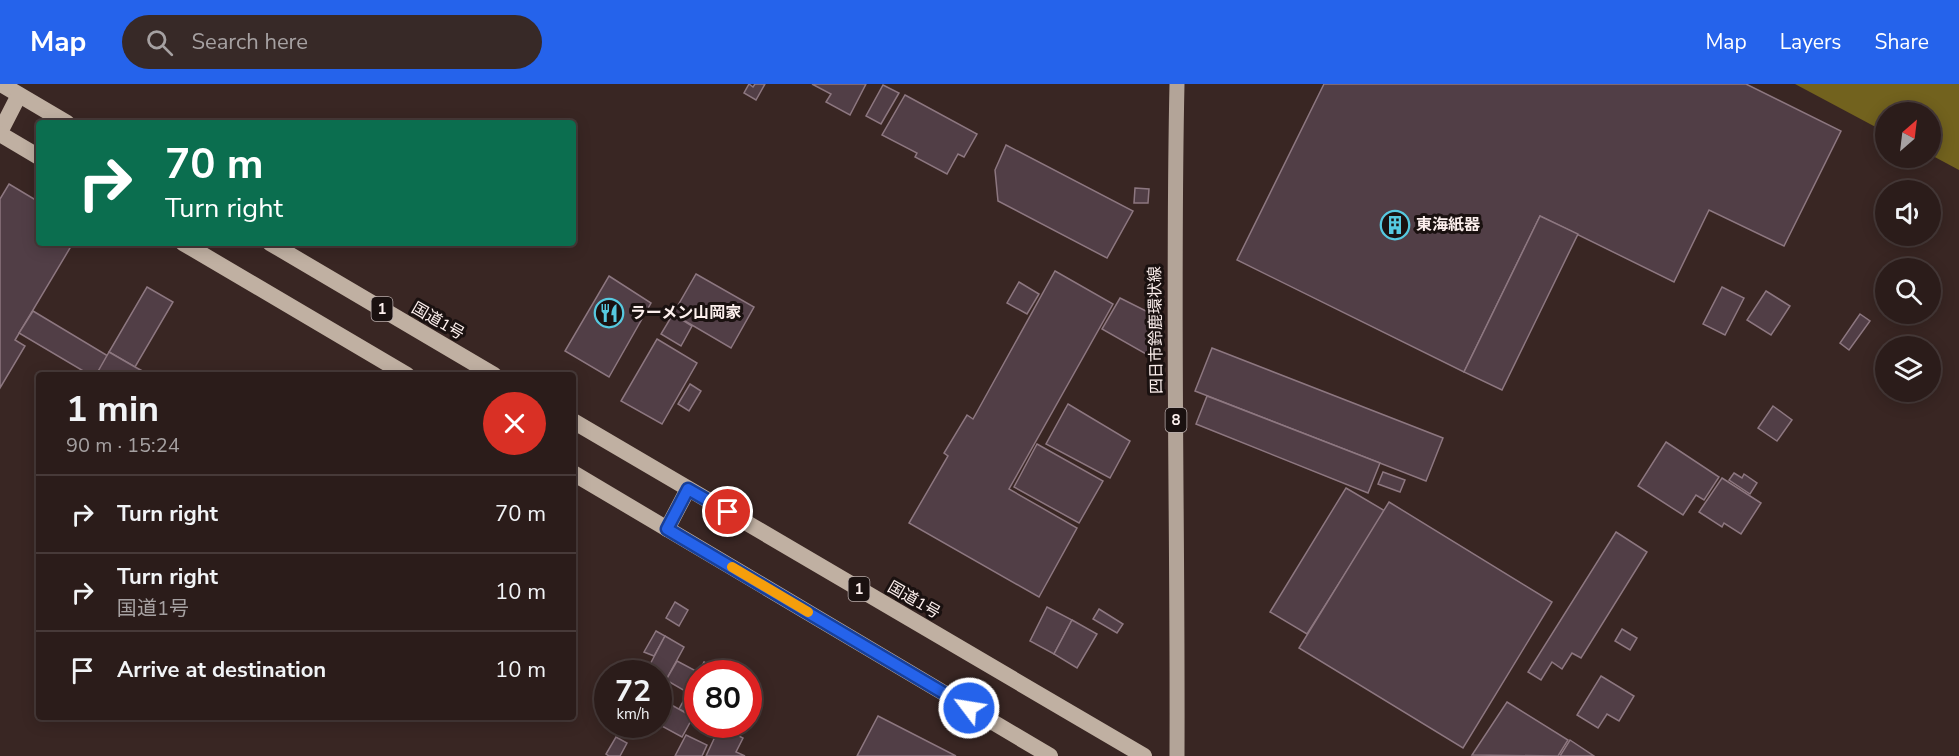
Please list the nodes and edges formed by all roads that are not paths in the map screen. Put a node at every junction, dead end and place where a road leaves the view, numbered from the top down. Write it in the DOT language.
graph roads {
  1 [pos="1,84"];
  2 [pos="1177,84"];
  3 [pos="19,95"];
  4 [pos="61,120"];
  5 [pos="0,133"];
  6 [pos="36,155"];
  7 [pos="188,246"];
  8 [pos="275,246"];
  9 [pos="402,372"];
  10 [pos="489,372"];
  11 [pos="576,423"];
  12 [pos="576,475"];
  13 [pos="688,489"];
  14 [pos="667,529"];
  15 [pos="1050,756"];
  16 [pos="1144,756"];
  17 [pos="1177,756"];
  1 -- 3 [label="highway"];
  2 -- 17 [label="main road, 四日市鈴鹿環状線 / 8"];
  3 -- 4 [label="highway"];
  3 -- 5 [label="highway"];
  5 -- 6 [label="highway"];
  7 -- 9 [label="highway"];
  8 -- 10 [label="highway, 国道1号 / 1"];
  11 -- 13 [label="highway, 国道1号 / 1"];
  12 -- 14 [label="highway"];
  13 -- 14 [label="highway"];
  13 -- 16 [label="highway, 国道1号 / 1"];
  14 -- 15 [label="highway"];
}
